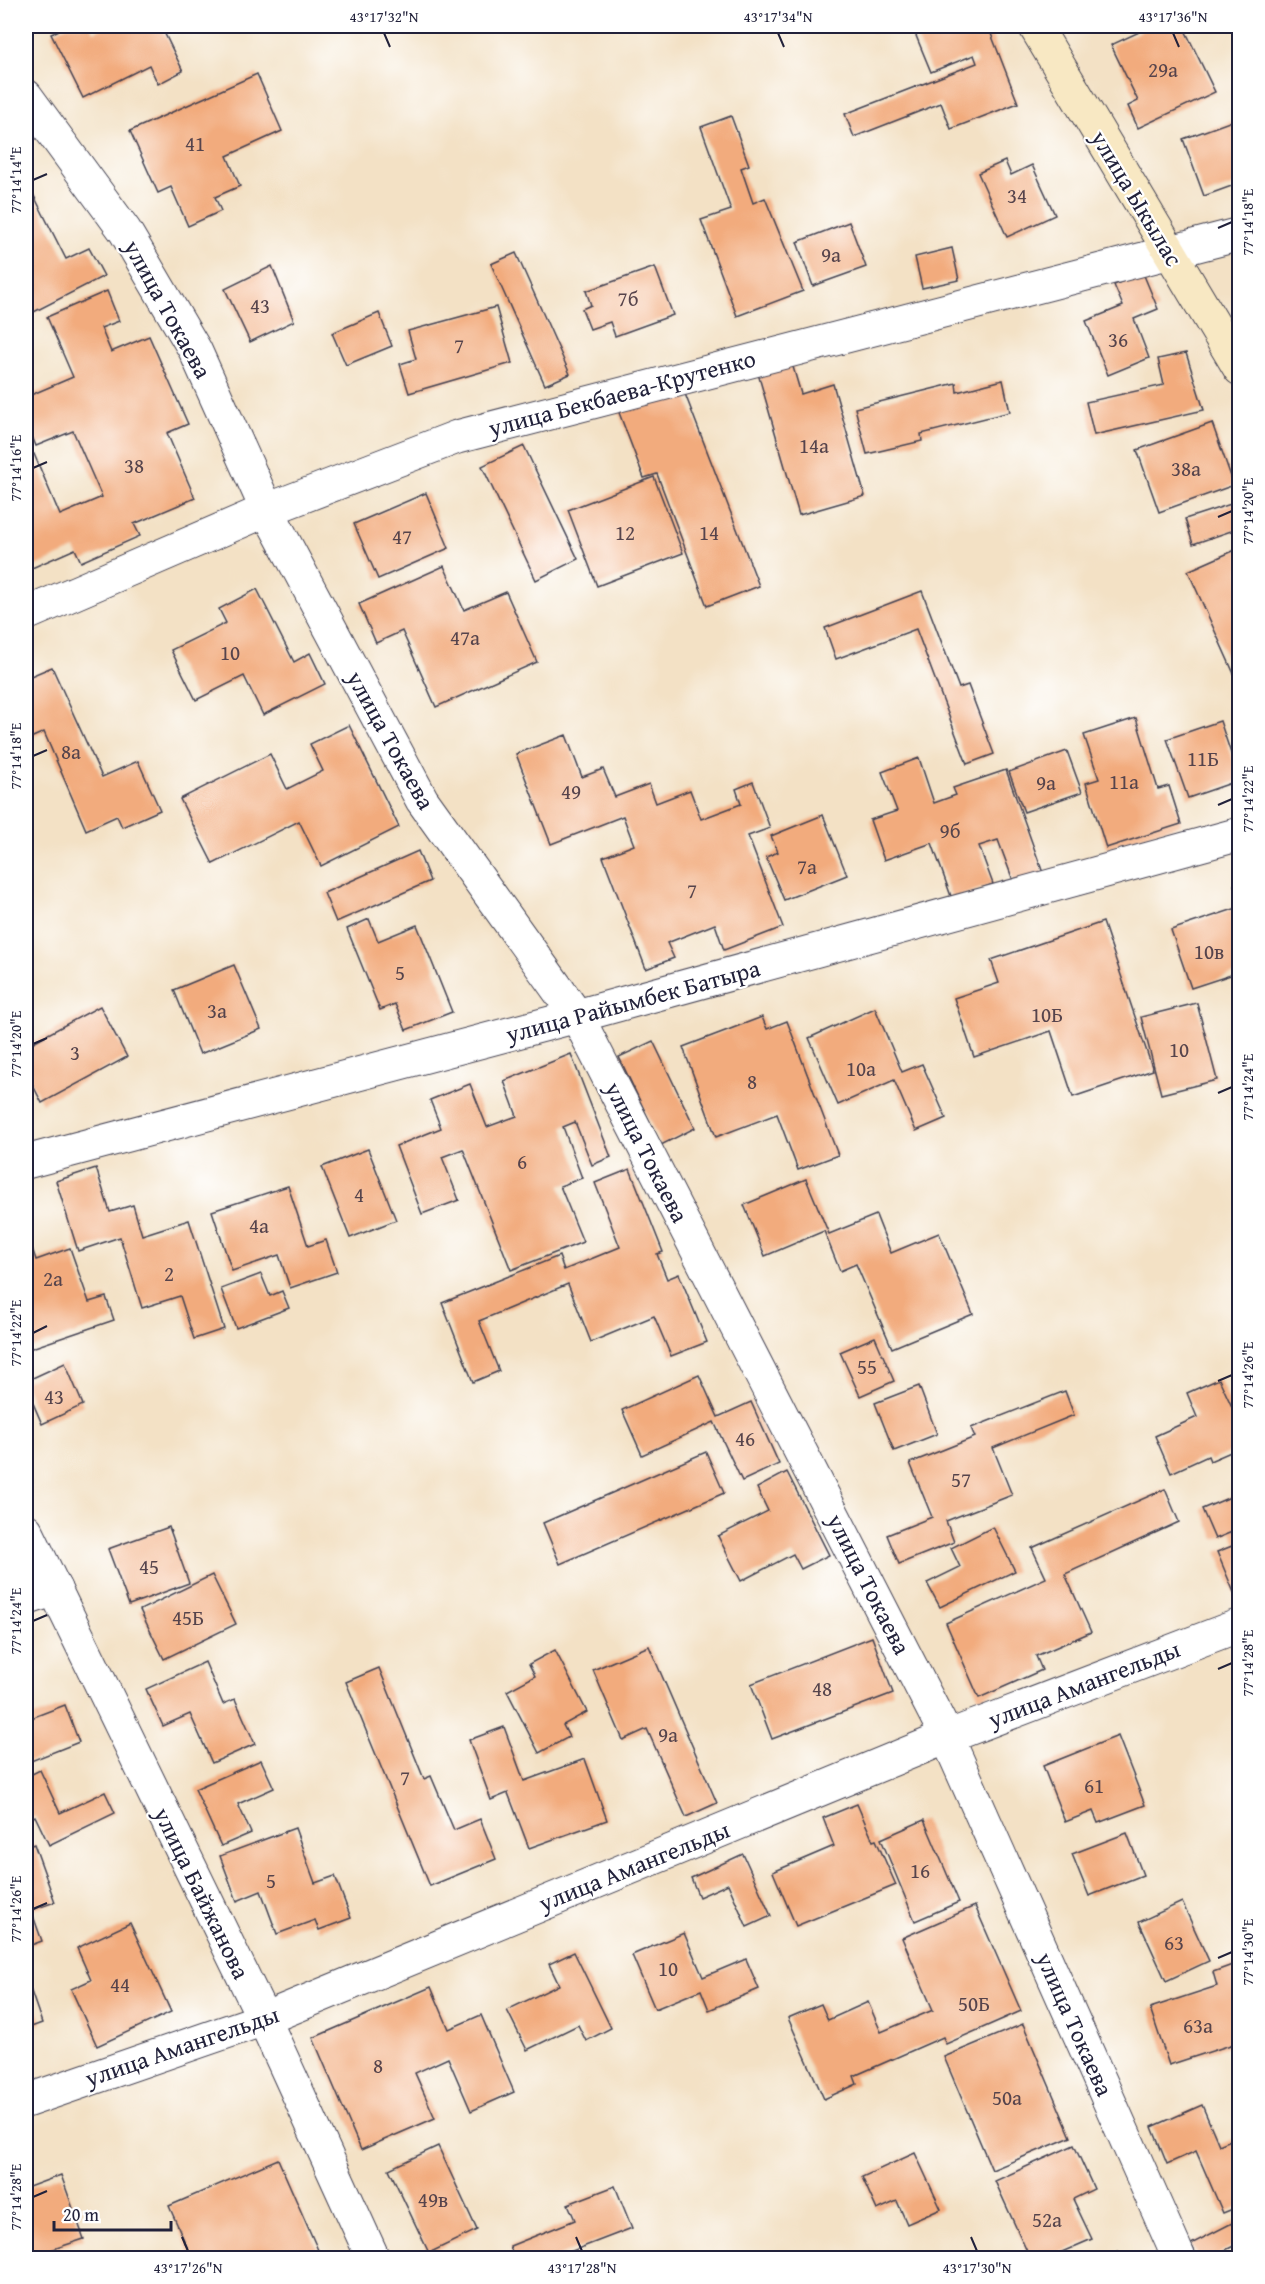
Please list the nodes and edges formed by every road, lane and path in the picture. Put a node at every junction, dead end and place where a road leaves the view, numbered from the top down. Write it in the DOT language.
graph roads {
  1 [pos="1035,26"];
  2 [pos="26,96"];
  3 [pos="1239,234"];
  4 [pos="1169,251"];
  5 [pos="1239,369"];
  6 [pos="267,510"];
  7 [pos="26,614"];
  8 [pos="1239,834"];
  9 [pos="577,1016"];
  10 [pos="26,1162"];
  11 [pos="26,1530"];
  12 [pos="40,1594"];
  13 [pos="1239,1625"];
  14 [pos="948,1737"];
  15 [pos="264,2019"];
  16 [pos="26,2101"];
  17 [pos="373,2259"];
  18 [pos="1179,2259"];
  1 -- 4 [label="street, улица Ыкылас"];
  2 -- 6 [label="street, улица Токаева"];
  3 -- 4 [label="street, улица Бекбаева-Крутенко"];
  4 -- 5 [label="street, улица Ыкылас"];
  4 -- 6 [label="street, улица Бекбаева-Крутенко"];
  6 -- 7 [label="street, улица Бекбаева-Крутенко"];
  6 -- 9 [label="street, улица Токаева"];
  8 -- 9 [label="street, улица Райымбек Батыра"];
  9 -- 10 [label="street, улица Райымбек Батыра"];
  9 -- 14 [label="street, улица Токаева"];
  11 -- 12 [label="street, улица Байжанова"];
  12 -- 15 [label="street, улица Байжанова"];
  13 -- 14 [label="street, улица Амангельды"];
  14 -- 15 [label="street, улица Амангельды"];
  14 -- 18 [label="street, улица Токаева"];
  15 -- 16 [label="street, улица Амангельды"];
  15 -- 17 [label="street, улица Байжанова"];
}
